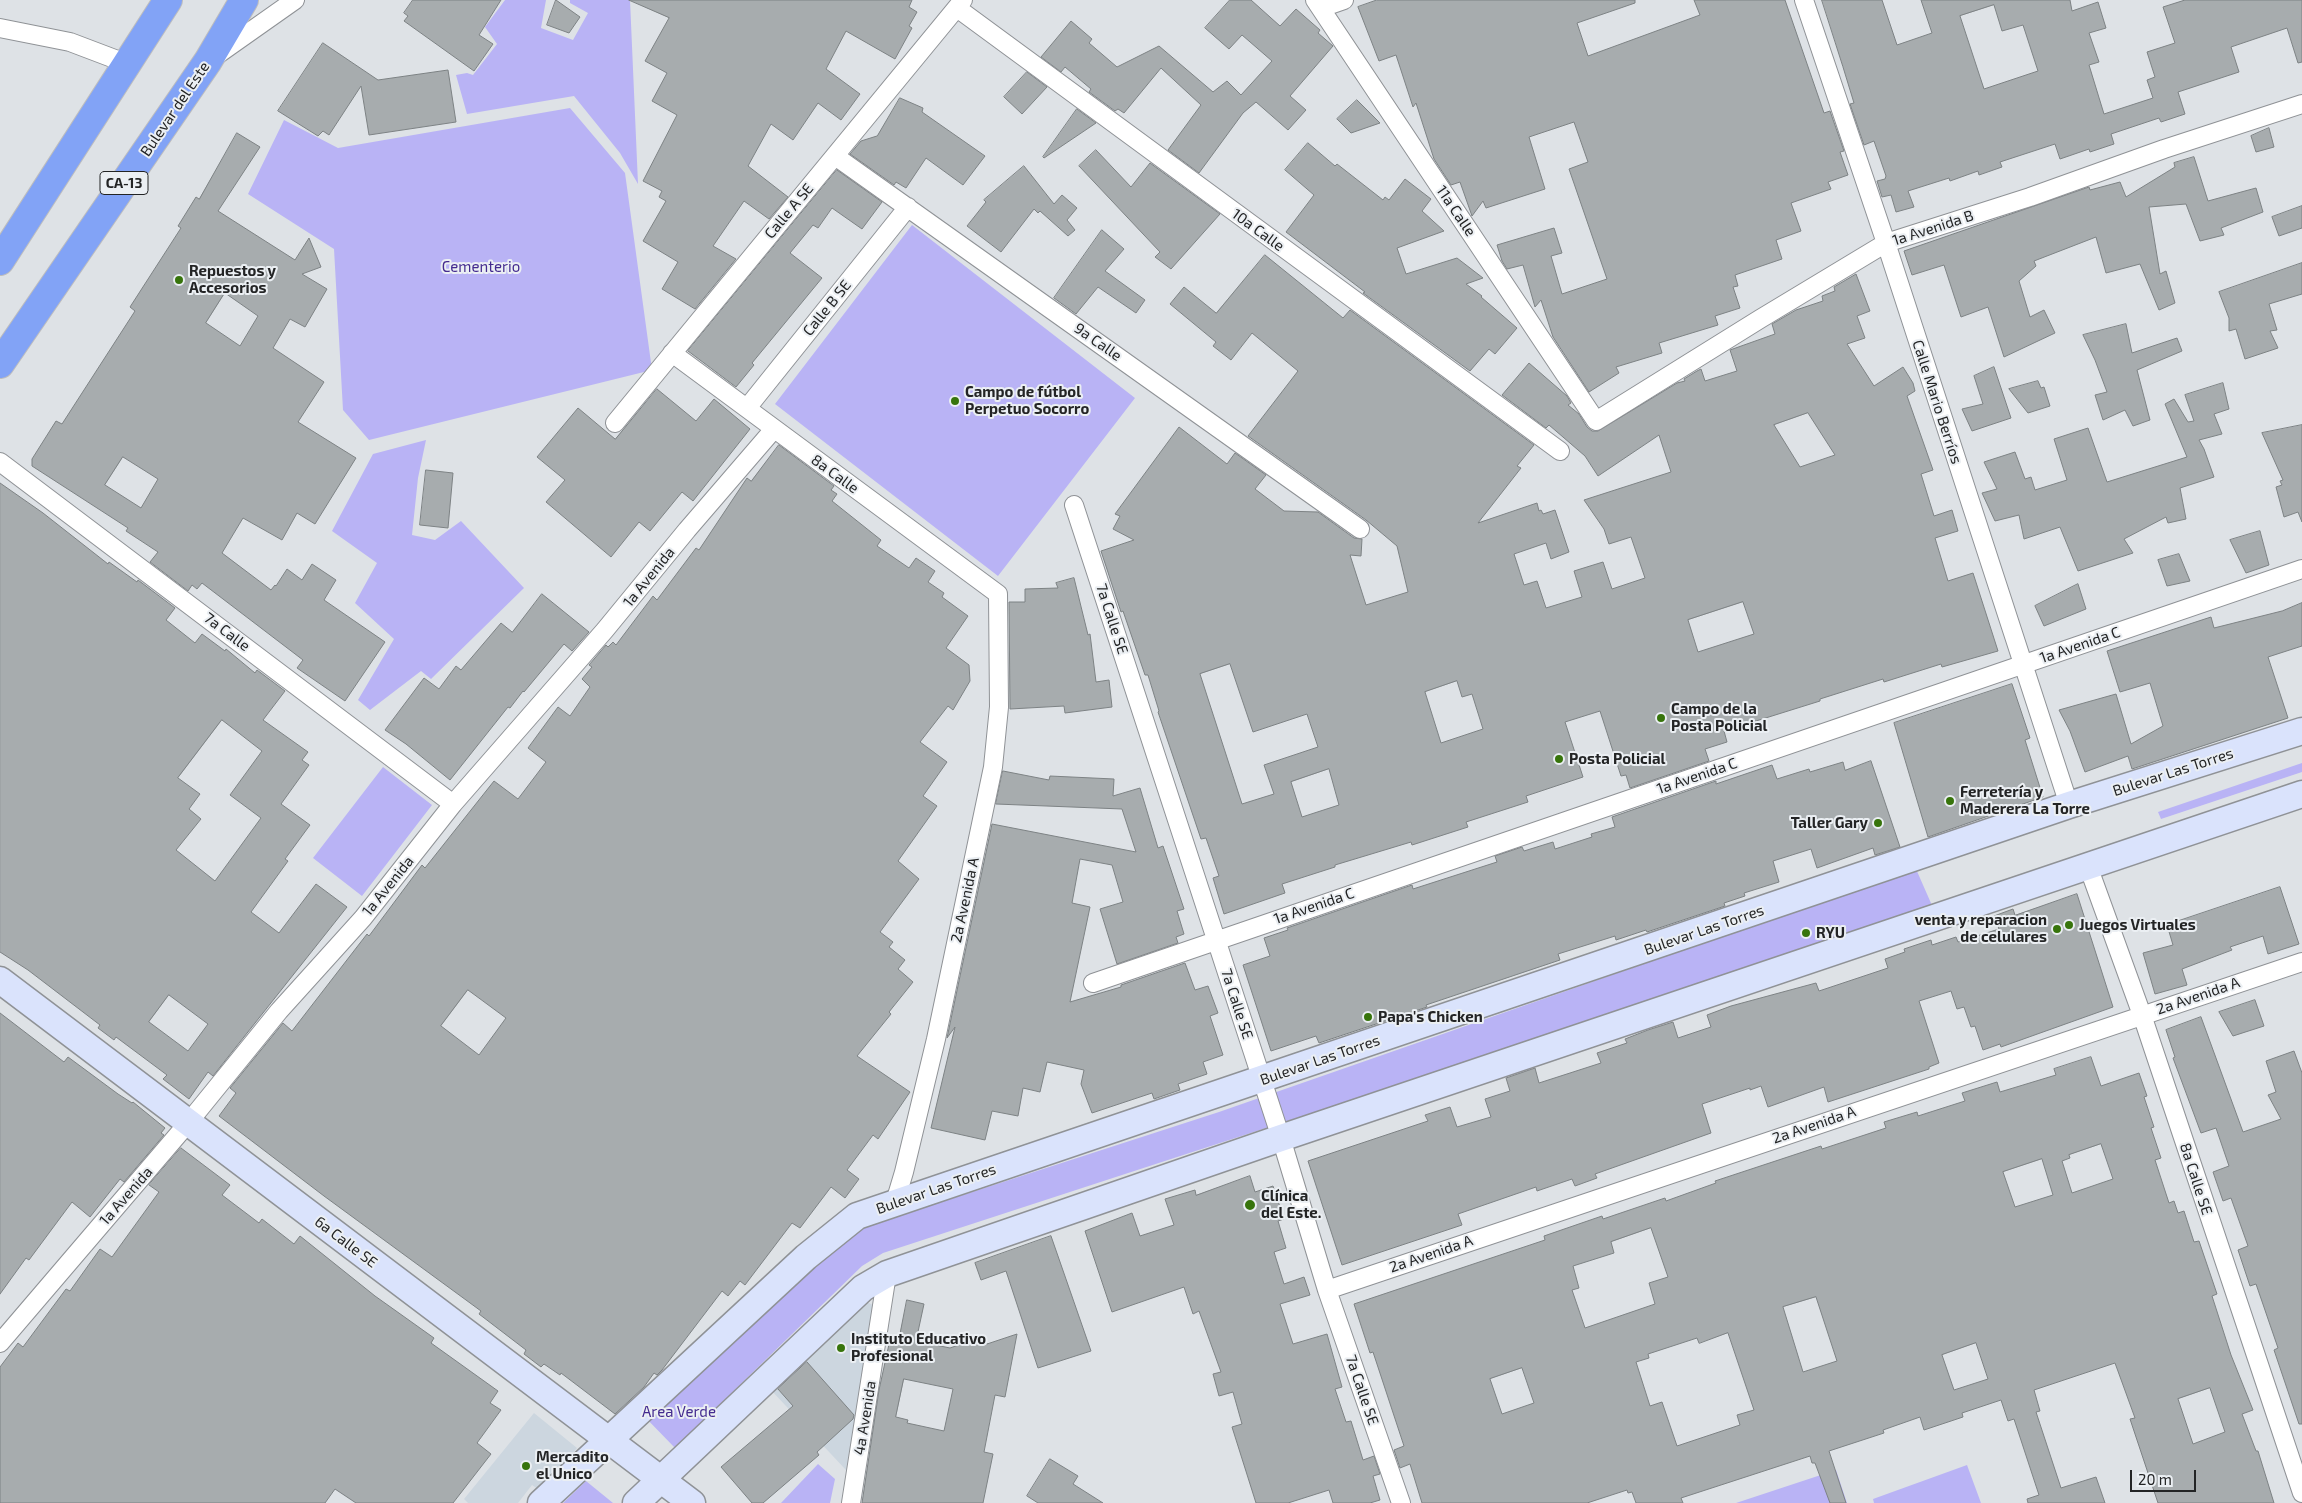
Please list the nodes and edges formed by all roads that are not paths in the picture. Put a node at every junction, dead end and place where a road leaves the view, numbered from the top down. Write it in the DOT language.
graph roads {
  1 [pos="168,0"];
  2 [pos="244,0"];
  3 [pos="295,0"];
  4 [pos="1344,0"];
  5 [pos="1804,0"];
  6 [pos="960,4"];
  7 [pos="1318,4"];
  8 [pos="0,28"];
  9 [pos="208,61"];
  10 [pos="128,64"];
  11 [pos="2302,104"];
  12 [pos="835,156"];
  13 [pos="908,207"];
  14 [pos="1886,243"];
  15 [pos="0,261"];
  16 [pos="672,353"];
  17 [pos="0,364"];
  18 [pos="747,408"];
  19 [pos="1596,421"];
  20 [pos="615,423"];
  21 [pos="774,428"];
  22 [pos="1560,451"];
  23 [pos="0,462"];
  24 [pos="1074,505"];
  25 [pos="1360,529"];
  26 [pos="2302,569"];
  27 [pos="998,594"];
  28 [pos="2022,665"];
  29 [pos="2302,730"];
  30 [pos="2302,794"];
  31 [pos="452,804"];
  32 [pos="2069,805"];
  33 [pos="2088,866"];
  34 [pos="1216,940"];
  35 [pos="2302,962"];
  36 [pos="0,980"];
  37 [pos="1093,983"];
  38 [pos="2142,1015"];
  39 [pos="1262,1080"];
  40 [pos="188,1123"];
  41 [pos="1281,1138"];
  42 [pos="895,1202"];
  43 [pos="888,1274"];
  44 [pos="1327,1290"];
  45 [pos="0,1344"];
  46 [pos="609,1439"];
  47 [pos="661,1478"];
  48 [pos="2302,1493"];
  49 [pos="541,1503"];
  50 [pos="636,1503"];
  51 [pos="692,1503"];
  52 [pos="851,1503"];
  53 [pos="1401,1503"];
  1 -- 10 [label="highway"];
  2 -- 9 [label="highway, Bulevar del Este / CA-13"];
  3 -- 9 [label="street"];
  4 -- 7 [label="street"];
  5 -- 14 [label="street, Calle Mario Berríos"];
  6 -- 12 [label="street, Calle A SE"];
  6 -- 22 [label="street, 10a Calle"];
  7 -- 19 [label="street, 11a Calle"];
  8 -- 10 [label="street"];
  9 -- 17 [label="highway, Bulevar del Este / CA-13"];
  10 -- 15 [label="highway"];
  11 -- 14 [label="street, 1a Avenida B"];
  12 -- 13 [label="street, 9a Calle"];
  12 -- 16 [label="street, Calle A SE"];
  13 -- 18 [label="street, Calle B SE"];
  13 -- 25 [label="street, 9a Calle"];
  14 -- 19 [label="street, 1a Avenida B"];
  14 -- 28 [label="street, Calle Mario Berríos"];
  16 -- 18 [label="street, 8a Calle"];
  16 -- 20 [label="street, Calle A SE"];
  18 -- 21 [label="street, 8a Calle"];
  21 -- 27 [label="street, 8a Calle"];
  21 -- 31 [label="street, 1a Avenida"];
  23 -- 31 [label="street, 7a Calle"];
  24 -- 34 [label="street, 7a Calle SE"];
  26 -- 28 [label="street, 1a Avenida C"];
  27 -- 42 [label="street, 2a Avenida A"];
  28 -- 32 [label="street, Calle Mario Berríos"];
  28 -- 34 [label="street, 1a Avenida C"];
  29 -- 32 [label="street, Bulevar Las Torres"];
  30 -- 33 [label="street"];
  31 -- 40 [label="street, 1a Avenida"];
  32 -- 39 [label="street, Bulevar Las Torres"];
  33 -- 38 [label="street, 8a Calle SE"];
  33 -- 41 [label="street"];
  34 -- 37 [label="street, 1a Avenida C"];
  34 -- 39 [label="street, 7a Calle SE"];
  35 -- 38 [label="street, 2a Avenida A"];
  36 -- 40 [label="street, 6a Calle SE"];
  38 -- 44 [label="street, 2a Avenida A"];
  38 -- 48 [label="street, 8a Calle SE"];
  39 -- 41 [label="street, 7a Calle SE"];
  39 -- 42 [label="street, Bulevar Las Torres"];
  40 -- 45 [label="street, 1a Avenida"];
  40 -- 46 [label="street, 6a Calle SE"];
  41 -- 43 [label="street"];
  41 -- 44 [label="street, 7a Calle SE"];
  42 -- 46 [label="street, Bulevar Las Torres"];
  43 -- 47 [label="street"];
  43 -- 52 [label="street, 4a Avenida"];
  44 -- 53 [label="street, 7a Calle SE"];
  46 -- 47 [label="street, 6a Calle SE"];
  46 -- 49 [label="street, Bulevar Las Torres"];
  47 -- 50 [label="street"];
  47 -- 51 [label="street, 6a Calle SE"];
}
